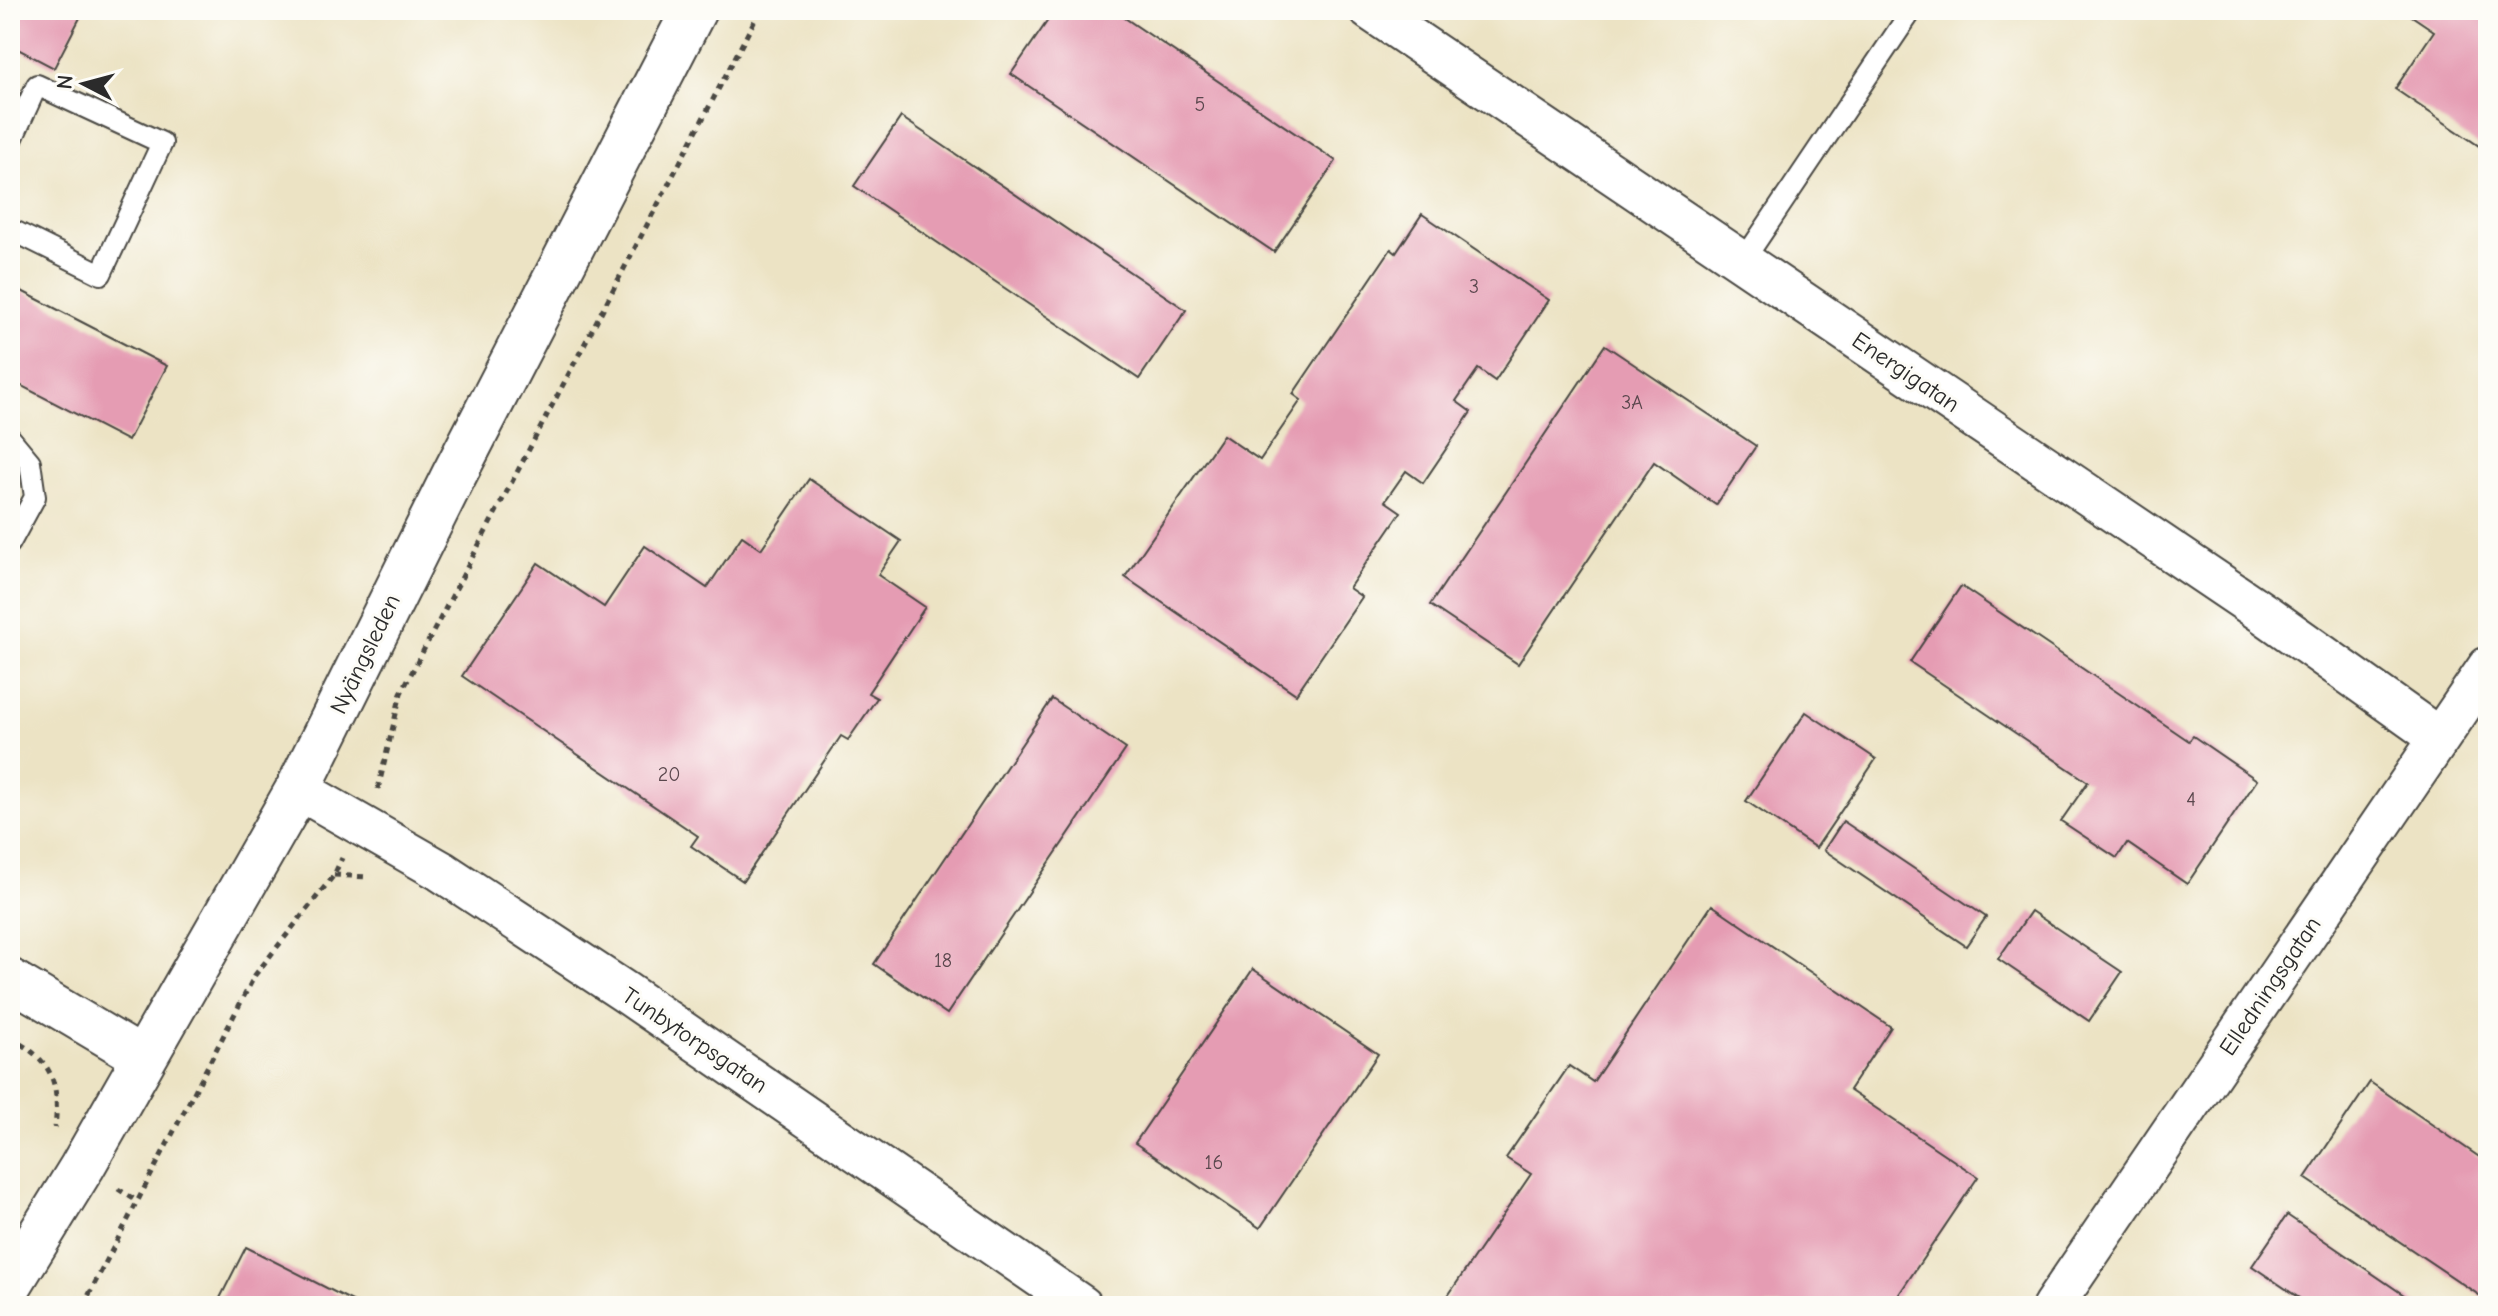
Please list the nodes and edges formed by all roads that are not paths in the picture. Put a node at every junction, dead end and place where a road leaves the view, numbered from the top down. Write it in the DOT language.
graph roads {
  1 [pos="694,10"];
  2 [pos="1370,10"];
  3 [pos="1912,10"];
  4 [pos="10,144"];
  5 [pos="10,229"];
  6 [pos="1743,261"];
  7 [pos="10,438"];
  8 [pos="10,543"];
  9 [pos="2488,667"];
  10 [pos="2439,738"];
  11 [pos="298,789"];
  12 [pos="10,979"];
  13 [pos="143,1058"];
  14 [pos="10,1284"];
  15 [pos="1082,1306"];
  16 [pos="2053,1306"];
  1 -- 11 [label="street, Nyängsleden"];
  2 -- 6 [label="street, Energigatan"];
  3 -- 6 [label="lane"];
  4 -- 5 [label="lane"];
  6 -- 10 [label="street, Energigatan"];
  7 -- 8 [label="lane"];
  9 -- 10 [label="street, Elledningsgatan"];
  10 -- 16 [label="street, Elledningsgatan"];
  11 -- 13 [label="street, Nyängsleden"];
  11 -- 15 [label="street, Tunbytorpsgatan"];
  12 -- 13 [label="street"];
  13 -- 14 [label="street, Nyängsleden"];
}
